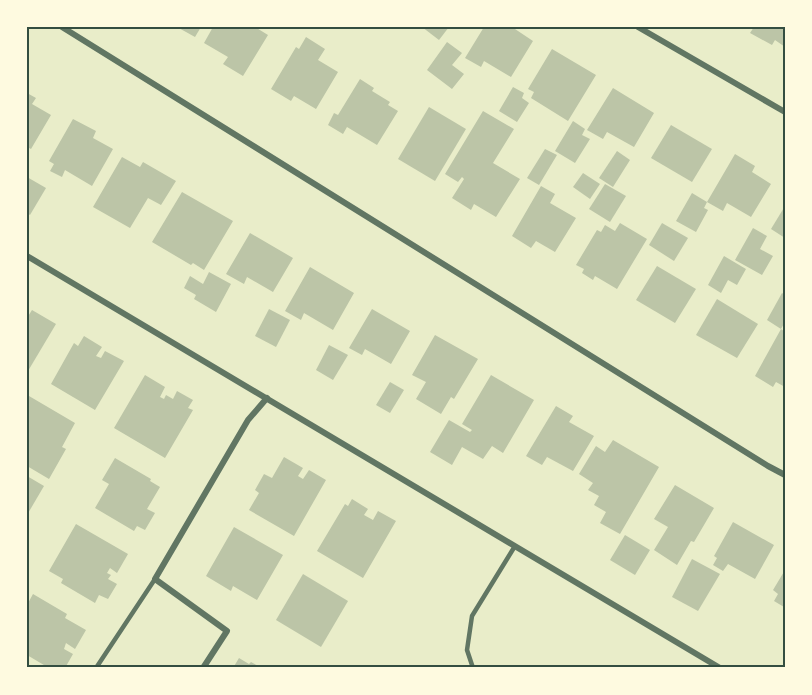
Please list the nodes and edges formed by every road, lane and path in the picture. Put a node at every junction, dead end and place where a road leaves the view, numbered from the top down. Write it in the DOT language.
graph roads {
  1 [pos="62,27"];
  2 [pos="638,27"];
  3 [pos="785,112"];
  4 [pos="27,256"];
  5 [pos="267,398"];
  6 [pos="785,475"];
  7 [pos="515,546"];
  8 [pos="155,579"];
  9 [pos="96,668"];
  10 [pos="203,668"];
  11 [pos="473,668"];
  12 [pos="720,668"];
  1 -- 6 [label="street"];
  2 -- 3 [label="street"];
  4 -- 5 [label="street"];
  5 -- 7 [label="street"];
  5 -- 8 [label="street"];
  7 -- 11 [label="lane"];
  7 -- 12 [label="street"];
  8 -- 9 [label="lane"];
  8 -- 10 [label="street"];
}
